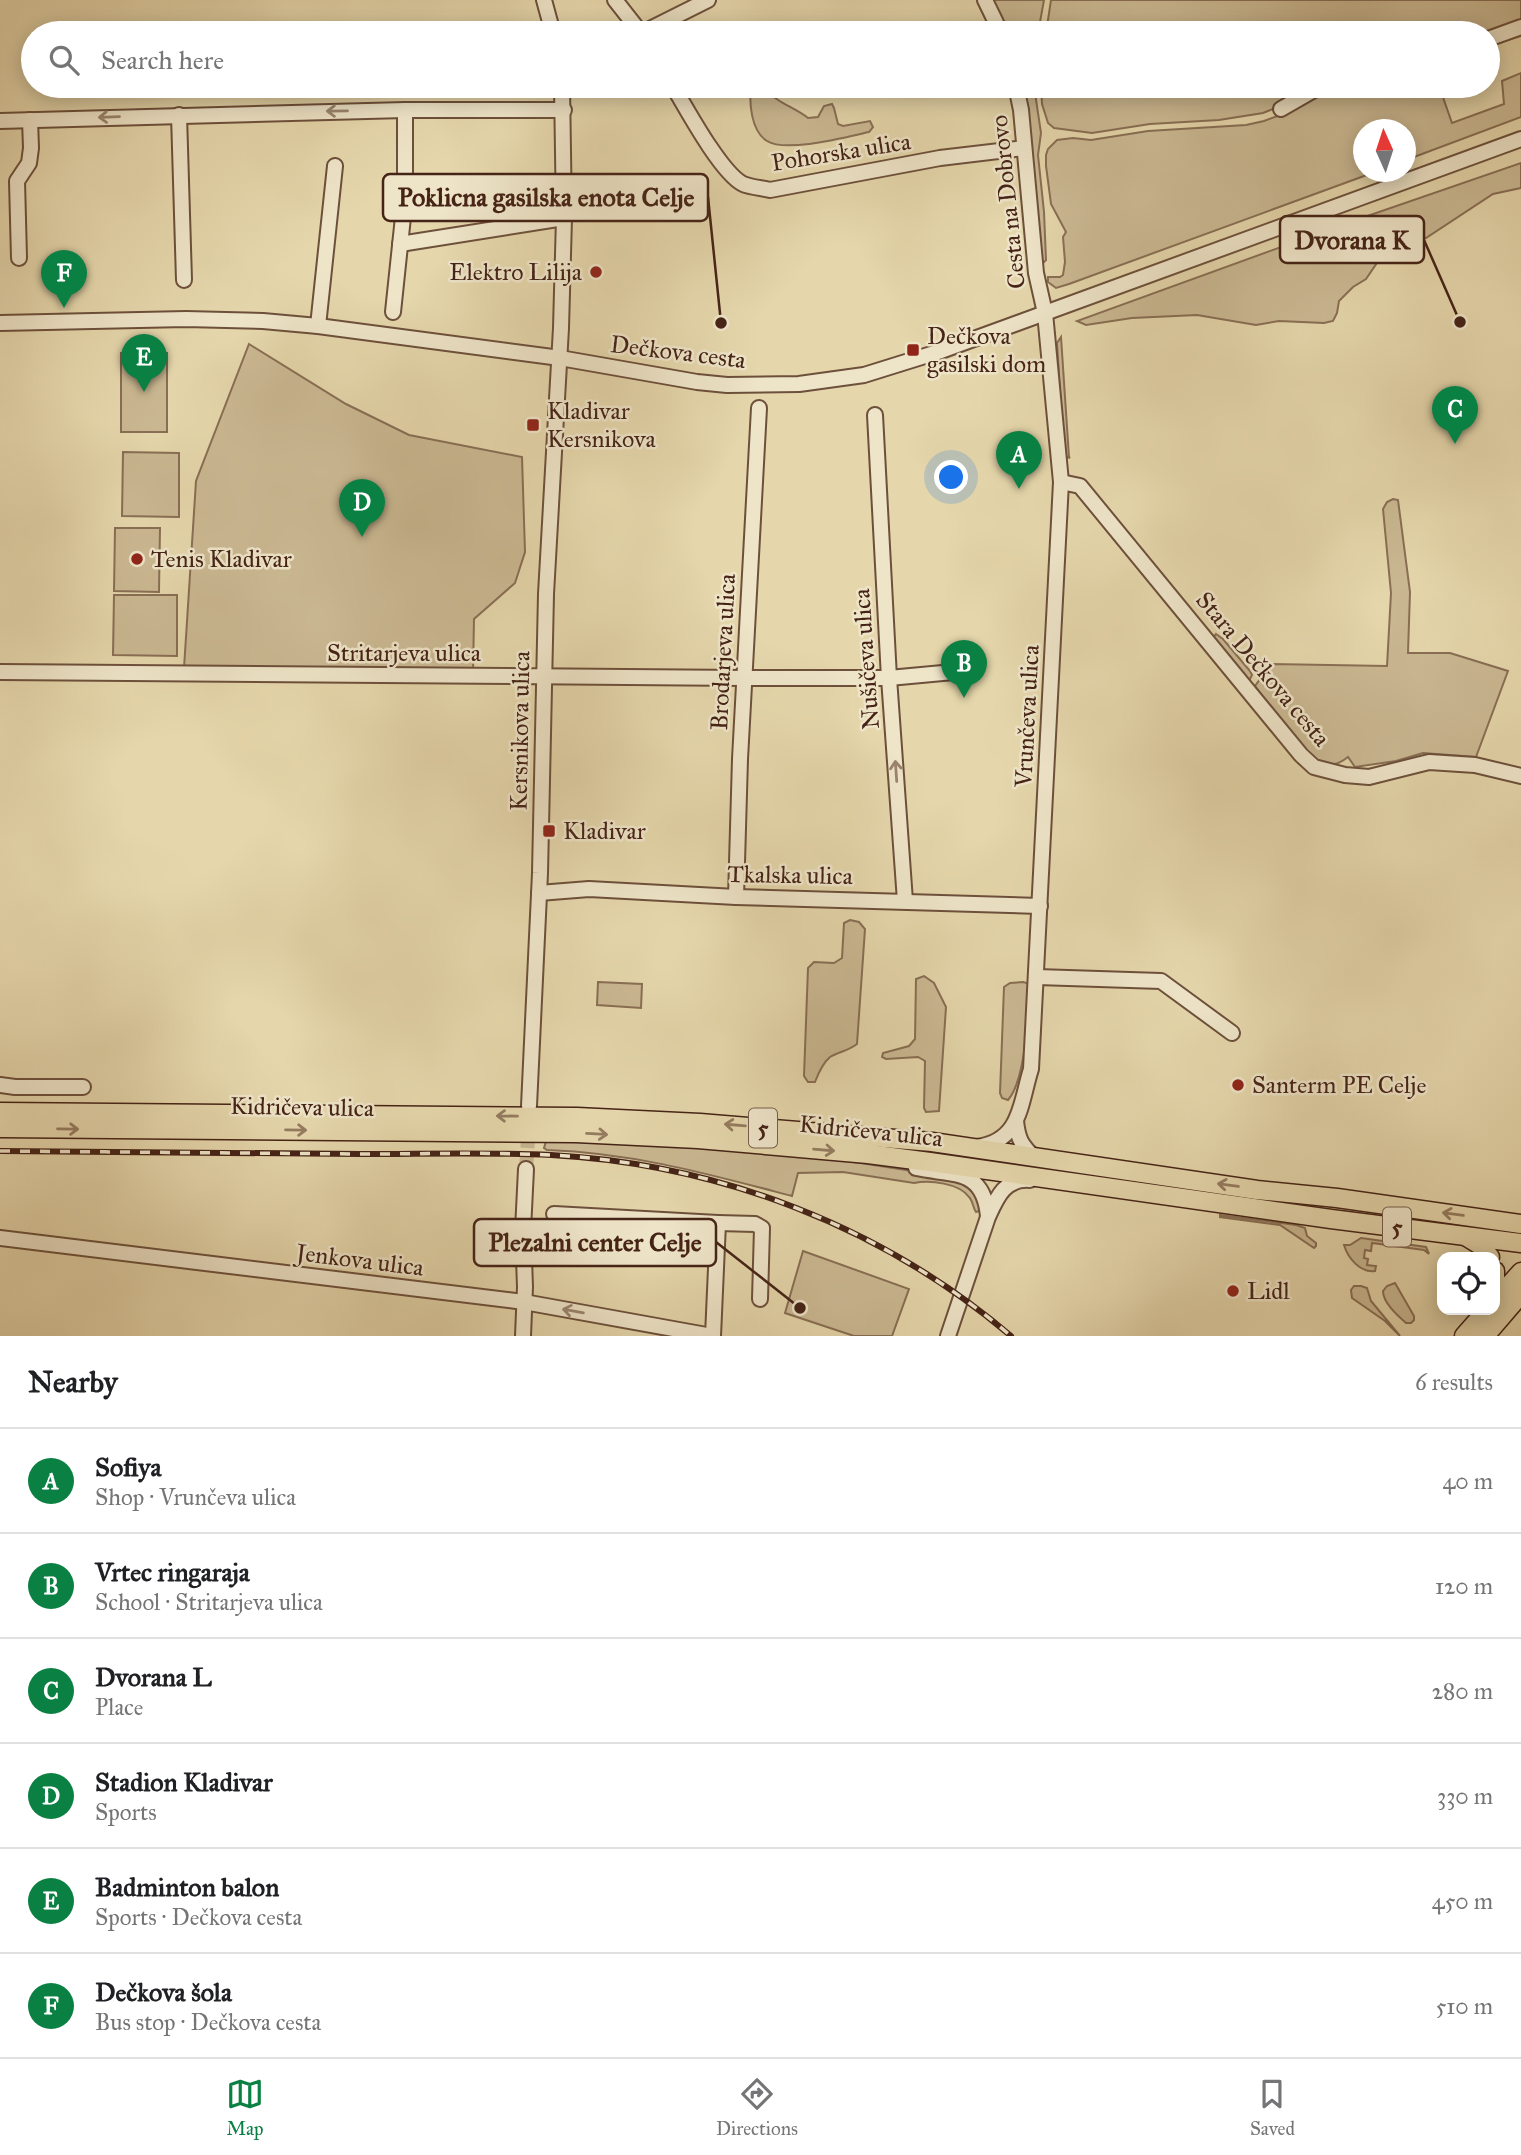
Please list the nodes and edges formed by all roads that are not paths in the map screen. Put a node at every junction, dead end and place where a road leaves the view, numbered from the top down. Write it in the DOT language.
graph roads {
  1 [pos="615,0"];
  2 [pos="708,0"];
  3 [pos="985,0"];
  4 [pos="543,3"];
  5 [pos="549,21"];
  6 [pos="632,21"];
  7 [pos="665,21"];
  8 [pos="995,21"];
  9 [pos="1521,27"];
  10 [pos="1500,35"];
  11 [pos="563,98"];
  12 [pos="680,98"];
  13 [pos="1018,98"];
  14 [pos="1300,98"];
  15 [pos="1281,109"];
  16 [pos="405,110"];
  17 [pos="564,110"];
  18 [pos="179,116"];
  19 [pos="30,120"];
  20 [pos="0,121"];
  21 [pos="1521,139"];
  22 [pos="1024,148"];
  23 [pos="335,166"];
  24 [pos="564,218"];
  25 [pos="400,244"];
  26 [pos="19,258"];
  27 [pos="184,280"];
  28 [pos="393,313"];
  29 [pos="1045,313"];
  30 [pos="0,323"];
  31 [pos="318,326"];
  32 [pos="560,358"];
  33 [pos="759,408"];
  34 [pos="875,415"];
  35 [pos="1061,482"];
  36 [pos="975,670"];
  37 [pos="0,671"];
  38 [pos="543,678"];
  39 [pos="744,678"];
  40 [pos="890,678"];
  41 [pos="1521,776"];
  42 [pos="539,893"];
  43 [pos="736,898"];
  44 [pos="905,901"];
  45 [pos="1040,906"];
  46 [pos="1037,977"];
  47 [pos="1232,1033"];
  48 [pos="0,1085"];
  49 [pos="83,1087"];
  50 [pos="530,1106"];
  51 [pos="0,1112"];
  52 [pos="1016,1121"];
  53 [pos="0,1128"];
  54 [pos="961,1147"];
  55 [pos="868,1154"];
  56 [pos="1035,1158"];
  57 [pos="526,1168"];
  58 [pos="1078,1183"];
  59 [pos="554,1214"];
  60 [pos="988,1217"];
  61 [pos="718,1223"];
  62 [pos="1521,1223"];
  63 [pos="1464,1235"];
  64 [pos="0,1238"];
  65 [pos="1521,1243"];
  66 [pos="1486,1252"];
  67 [pos="1521,1272"];
  68 [pos="760,1299"];
  69 [pos="1511,1301"];
  70 [pos="524,1303"];
  71 [pos="1483,1315"];
  72 [pos="523,1336"];
  73 [pos="713,1336"];
  74 [pos="948,1336"];
  75 [pos="1464,1336"];
  76 [pos="1485,1336"];
  1 -- 6 [label="street"];
  2 -- 7 [label="street"];
  3 -- 8 [label="street"];
  4 -- 5 [label="street"];
  9 -- 10 [label="street"];
  11 -- 17 [label="street, Kersnikova ulica"];
  12 -- 22 [label="street, Pohorska ulica"];
  13 -- 22 [label="street, Cesta na Dobrovo"];
  14 -- 15 [label="street"];
  16 -- 17 [label="street"];
  16 -- 18 [label="street, one-way"];
  16 -- 25 [label="street"];
  17 -- 24 [label="street, Kersnikova ulica"];
  18 -- 19 [label="street, one-way"];
  18 -- 27 [label="street"];
  19 -- 20 [label="street"];
  19 -- 26 [label="street"];
  21 -- 29 [label="street, Dečkova cesta"];
  22 -- 29 [label="street, Cesta na Dobrovo"];
  23 -- 31 [label="street"];
  24 -- 25 [label="street"];
  24 -- 32 [label="street, Kersnikova ulica"];
  25 -- 28 [label="street"];
  29 -- 32 [label="street, Dečkova cesta"];
  29 -- 35 [label="street, Vrunčeva ulica"];
  30 -- 31 [label="street, Dečkova cesta"];
  31 -- 32 [label="street, Dečkova cesta"];
  32 -- 38 [label="street, Kersnikova ulica"];
  33 -- 39 [label="street, Brodarjeva ulica"];
  34 -- 40 [label="street, Nušičeva ulica"];
  35 -- 41 [label="street, Stara Dečkova cesta"];
  35 -- 45 [label="street, Vrunčeva ulica"];
  36 -- 40 [label="street, Stritarjeva ulica"];
  37 -- 38 [label="street, Stritarjeva ulica"];
  38 -- 39 [label="street, Stritarjeva ulica"];
  38 -- 42 [label="street, Kersnikova ulica"];
  39 -- 40 [label="street, Stritarjeva ulica"];
  39 -- 43 [label="street, Brodarjeva ulica"];
  44 -- 40 [label="street, Nušičeva ulica, one-way"];
  42 -- 43 [label="street, Tkalska ulica"];
  42 -- 50 [label="street, Kersnikova ulica"];
  43 -- 44 [label="street, Tkalska ulica"];
  44 -- 45 [label="street, Tkalska ulica"];
  45 -- 46 [label="street, Vrunčeva ulica"];
  46 -- 47 [label="street"];
  46 -- 52 [label="street, Vrunčeva ulica"];
  48 -- 49 [label="street"];
  54 -- 51 [label="main road, Kidričeva ulica / 5, one-way"];
  52 -- 54 [label="street"];
  52 -- 56 [label="street"];
  53 -- 55 [label="main road, Kidričeva ulica / 5, one-way"];
  54 -- 56 [label="main road, Kidričeva ulica / 5"];
  55 -- 58 [label="main road, Kidričeva ulica / 5"];
  55 -- 60 [label="street"];
  62 -- 56 [label="main road, Kidričeva ulica / 5, one-way"];
  57 -- 70 [label="street"];
  58 -- 60 [label="street"];
  58 -- 63 [label="main road, Kidričeva ulica / 5"];
  59 -- 61 [label="street"];
  60 -- 74 [label="street"];
  61 -- 68 [label="street"];
  61 -- 73 [label="street"];
  63 -- 65 [label="main road, Kidričeva ulica"];
  63 -- 66 [label="main road"];
  64 -- 70 [label="street, Jenkova ulica"];
  67 -- 69 [label="main road"];
  69 -- 76 [label="main road"];
  70 -- 72 [label="street"];
  73 -- 70 [label="street, Jenkova ulica, one-way"];
  71 -- 75 [label="main road"];
}
